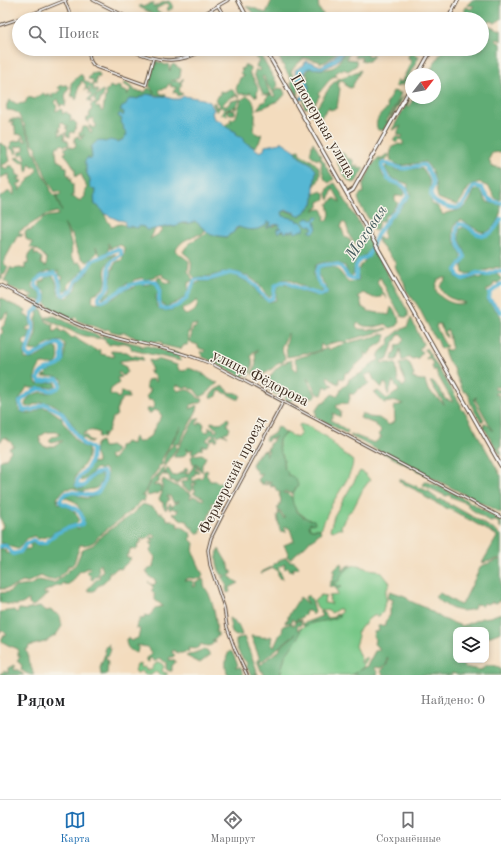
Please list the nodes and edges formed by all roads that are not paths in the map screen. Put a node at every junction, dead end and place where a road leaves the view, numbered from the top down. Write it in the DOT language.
graph roads {
  1 [pos="66,0"];
  2 [pos="93,0"];
  3 [pos="228,0"];
  4 [pos="238,0"];
  5 [pos="458,0"];
  6 [pos="218,6"];
  7 [pos="34,12"];
  8 [pos="70,12"];
  9 [pos="117,12"];
  10 [pos="207,12"];
  11 [pos="222,12"];
  12 [pos="244,12"];
  13 [pos="452,12"];
  14 [pos="12,20"];
  15 [pos="0,25"];
  16 [pos="89,56"];
  17 [pos="146,56"];
  18 [pos="188,56"];
  19 [pos="269,56"];
  20 [pos="428,56"];
  21 [pos="154,59"];
  22 [pos="421,68"];
  23 [pos="405,98"];
  24 [pos="348,193"];
  25 [pos="0,285"];
  26 [pos="283,402"];
  27 [pos="501,466"];
  28 [pos="501,517"];
  29 [pos="247,675"];
  1 -- 7 [label="street"];
  1 -- 8 [label="street"];
  2 -- 9 [label="street"];
  3 -- 6 [label="street"];
  4 -- 12 [label="main road"];
  5 -- 13 [label="main road"];
  6 -- 10 [label="street"];
  6 -- 11 [label="street"];
  14 -- 15 [label="street"];
  16 -- 21 [label="street"];
  17 -- 21 [label="street"];
  18 -- 21 [label="street"];
  19 -- 24 [label="main road, Пионерная улица"];
  20 -- 22 [label="main road"];
  23 -- 24 [label="main road"];
  24 -- 27 [label="main road, Пионерная улица"];
  25 -- 26 [label="street, улица Фёдорова"];
  26 -- 28 [label="street, улица Фёдорова"];
  26 -- 29 [label="street, Фермерский проезд"];
}
